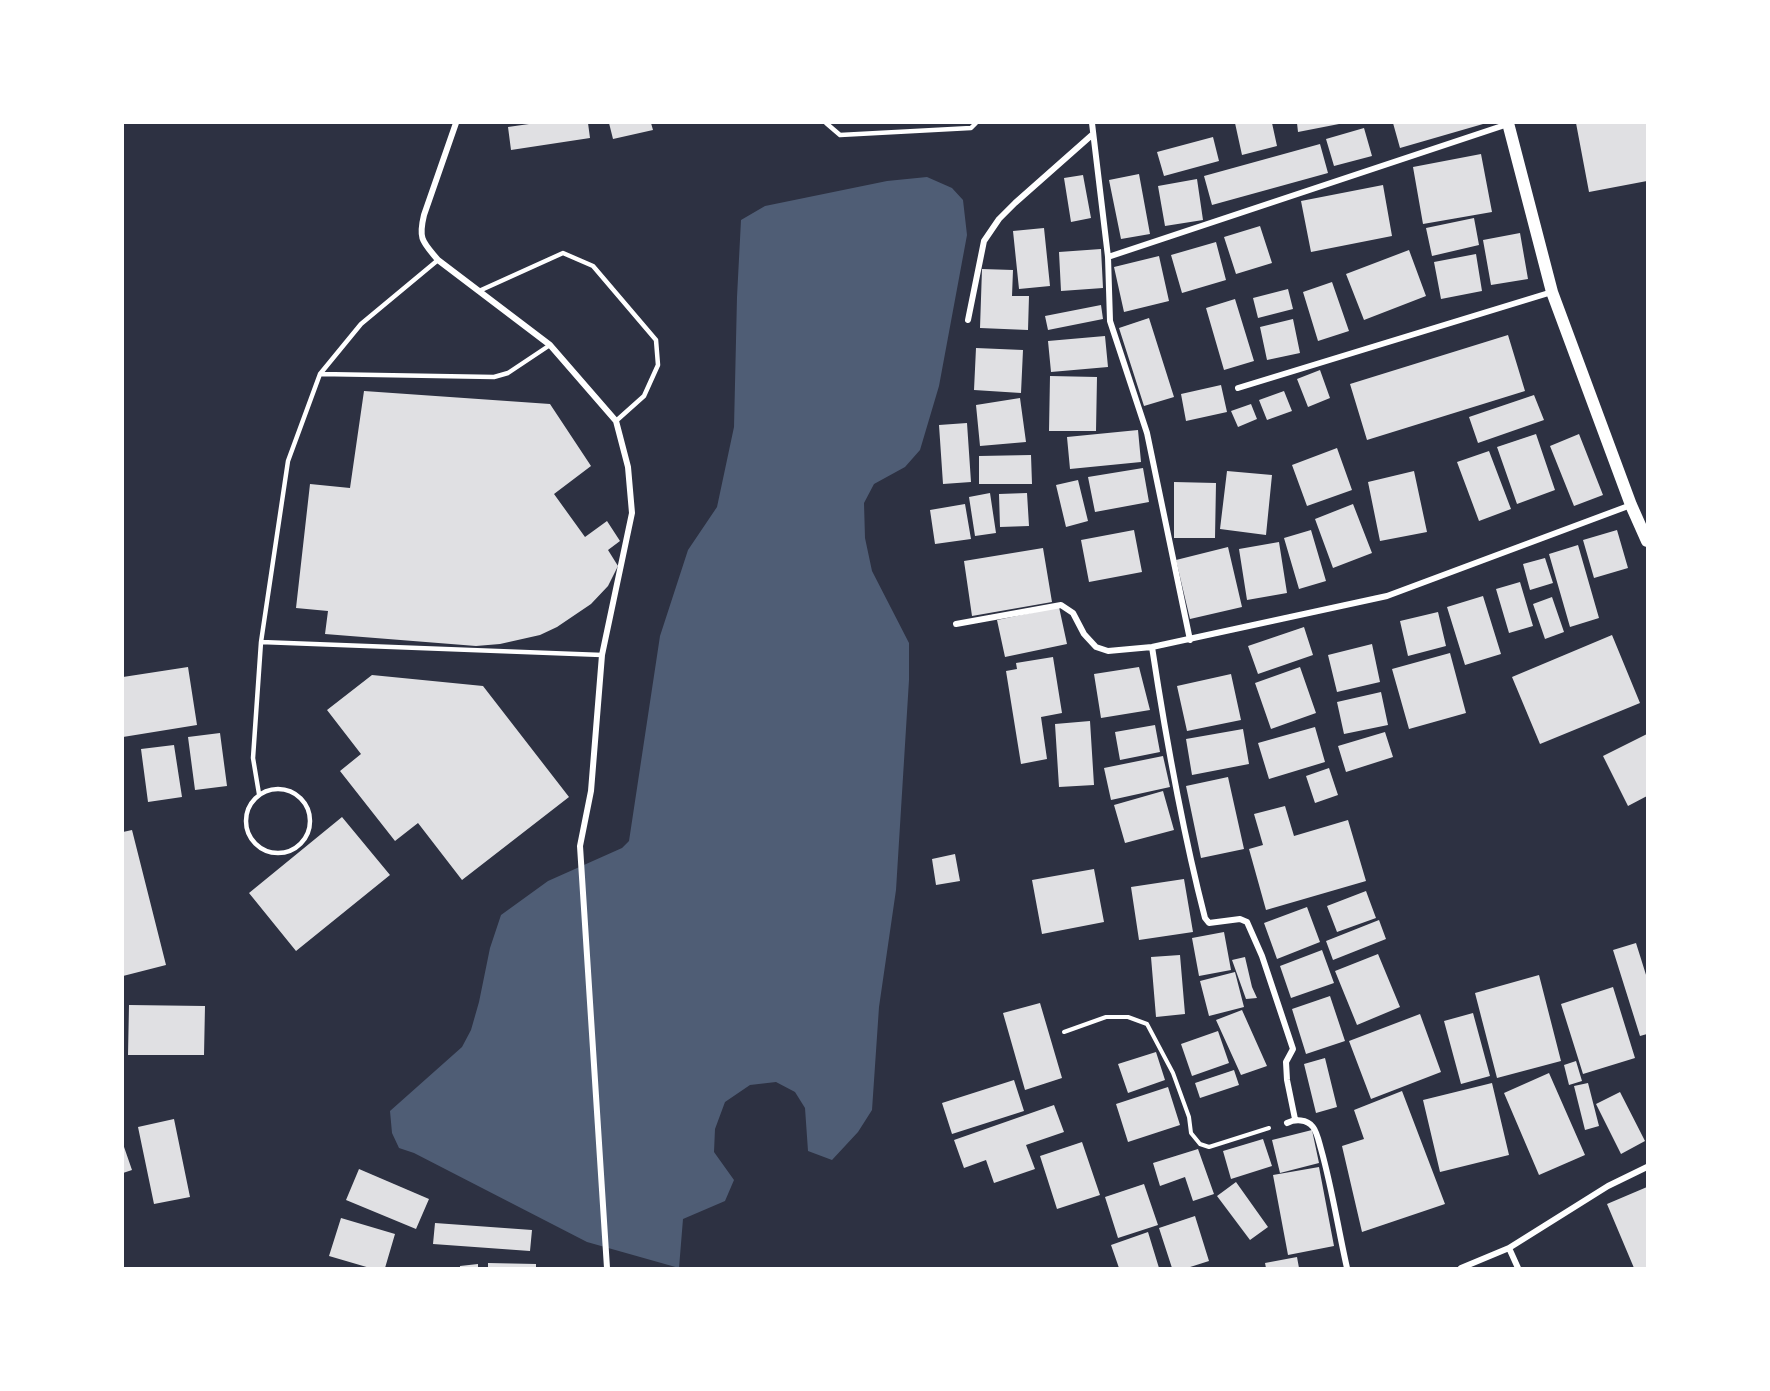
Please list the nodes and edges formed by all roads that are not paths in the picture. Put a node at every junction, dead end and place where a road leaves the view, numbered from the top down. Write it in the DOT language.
graph roads {
  1 [pos="456,123"];
  2 [pos="825,123"];
  3 [pos="976,123"];
  4 [pos="1092,123"];
  5 [pos="1508,123"];
  6 [pos="1093,135"];
  7 [pos="1108,257"];
  8 [pos="438,260"];
  9 [pos="479,291"];
  10 [pos="1552,292"];
  11 [pos="968,320"];
  12 [pos="550,345"];
  13 [pos="320,374"];
  14 [pos="1238,388"];
  15 [pos="616,421"];
  16 [pos="1632,505"];
  17 [pos="1647,541"];
  18 [pos="956,624"];
  19 [pos="1190,640"];
  20 [pos="261,642"];
  21 [pos="1152,647"];
  22 [pos="602,655"];
  23 [pos="259,794"];
  24 [pos="1295,1119"];
  25 [pos="1287,1123"];
  26 [pos="1647,1167"];
  27 [pos="1509,1248"];
  28 [pos="607,1268"];
  29 [pos="1347,1268"];
  30 [pos="1461,1268"];
  31 [pos="1518,1268"];
  1 -- 8 [label="street"];
  2 -- 3 [label="lane"];
  4 -- 6 [label="street"];
  5 -- 7 [label="street"];
  5 -- 10 [label="main road"];
  6 -- 7 [label="street"];
  6 -- 11 [label="street"];
  7 -- 19 [label="street"];
  8 -- 9 [label="street"];
  8 -- 13 [label="lane"];
  9 -- 12 [label="street"];
  9 -- 15 [label="lane"];
  10 -- 14 [label="street"];
  10 -- 16 [label="main road"];
  12 -- 13 [label="lane"];
  12 -- 15 [label="street"];
  13 -- 20 [label="lane"];
  15 -- 22 [label="street"];
  16 -- 17 [label="main road"];
  16 -- 19 [label="street"];
  18 -- 21 [label="street"];
  19 -- 21 [label="street"];
  20 -- 22 [label="lane"];
  20 -- 23 [label="lane"];
  21 -- 24 [label="street"];
  22 -- 28 [label="street"];
  23 -- 23 [label="lane"];
  24 -- 25 [label="street"];
  24 -- 29 [label="street"];
  26 -- 27 [label="street"];
  27 -- 30 [label="street"];
  27 -- 31 [label="street"];
}
